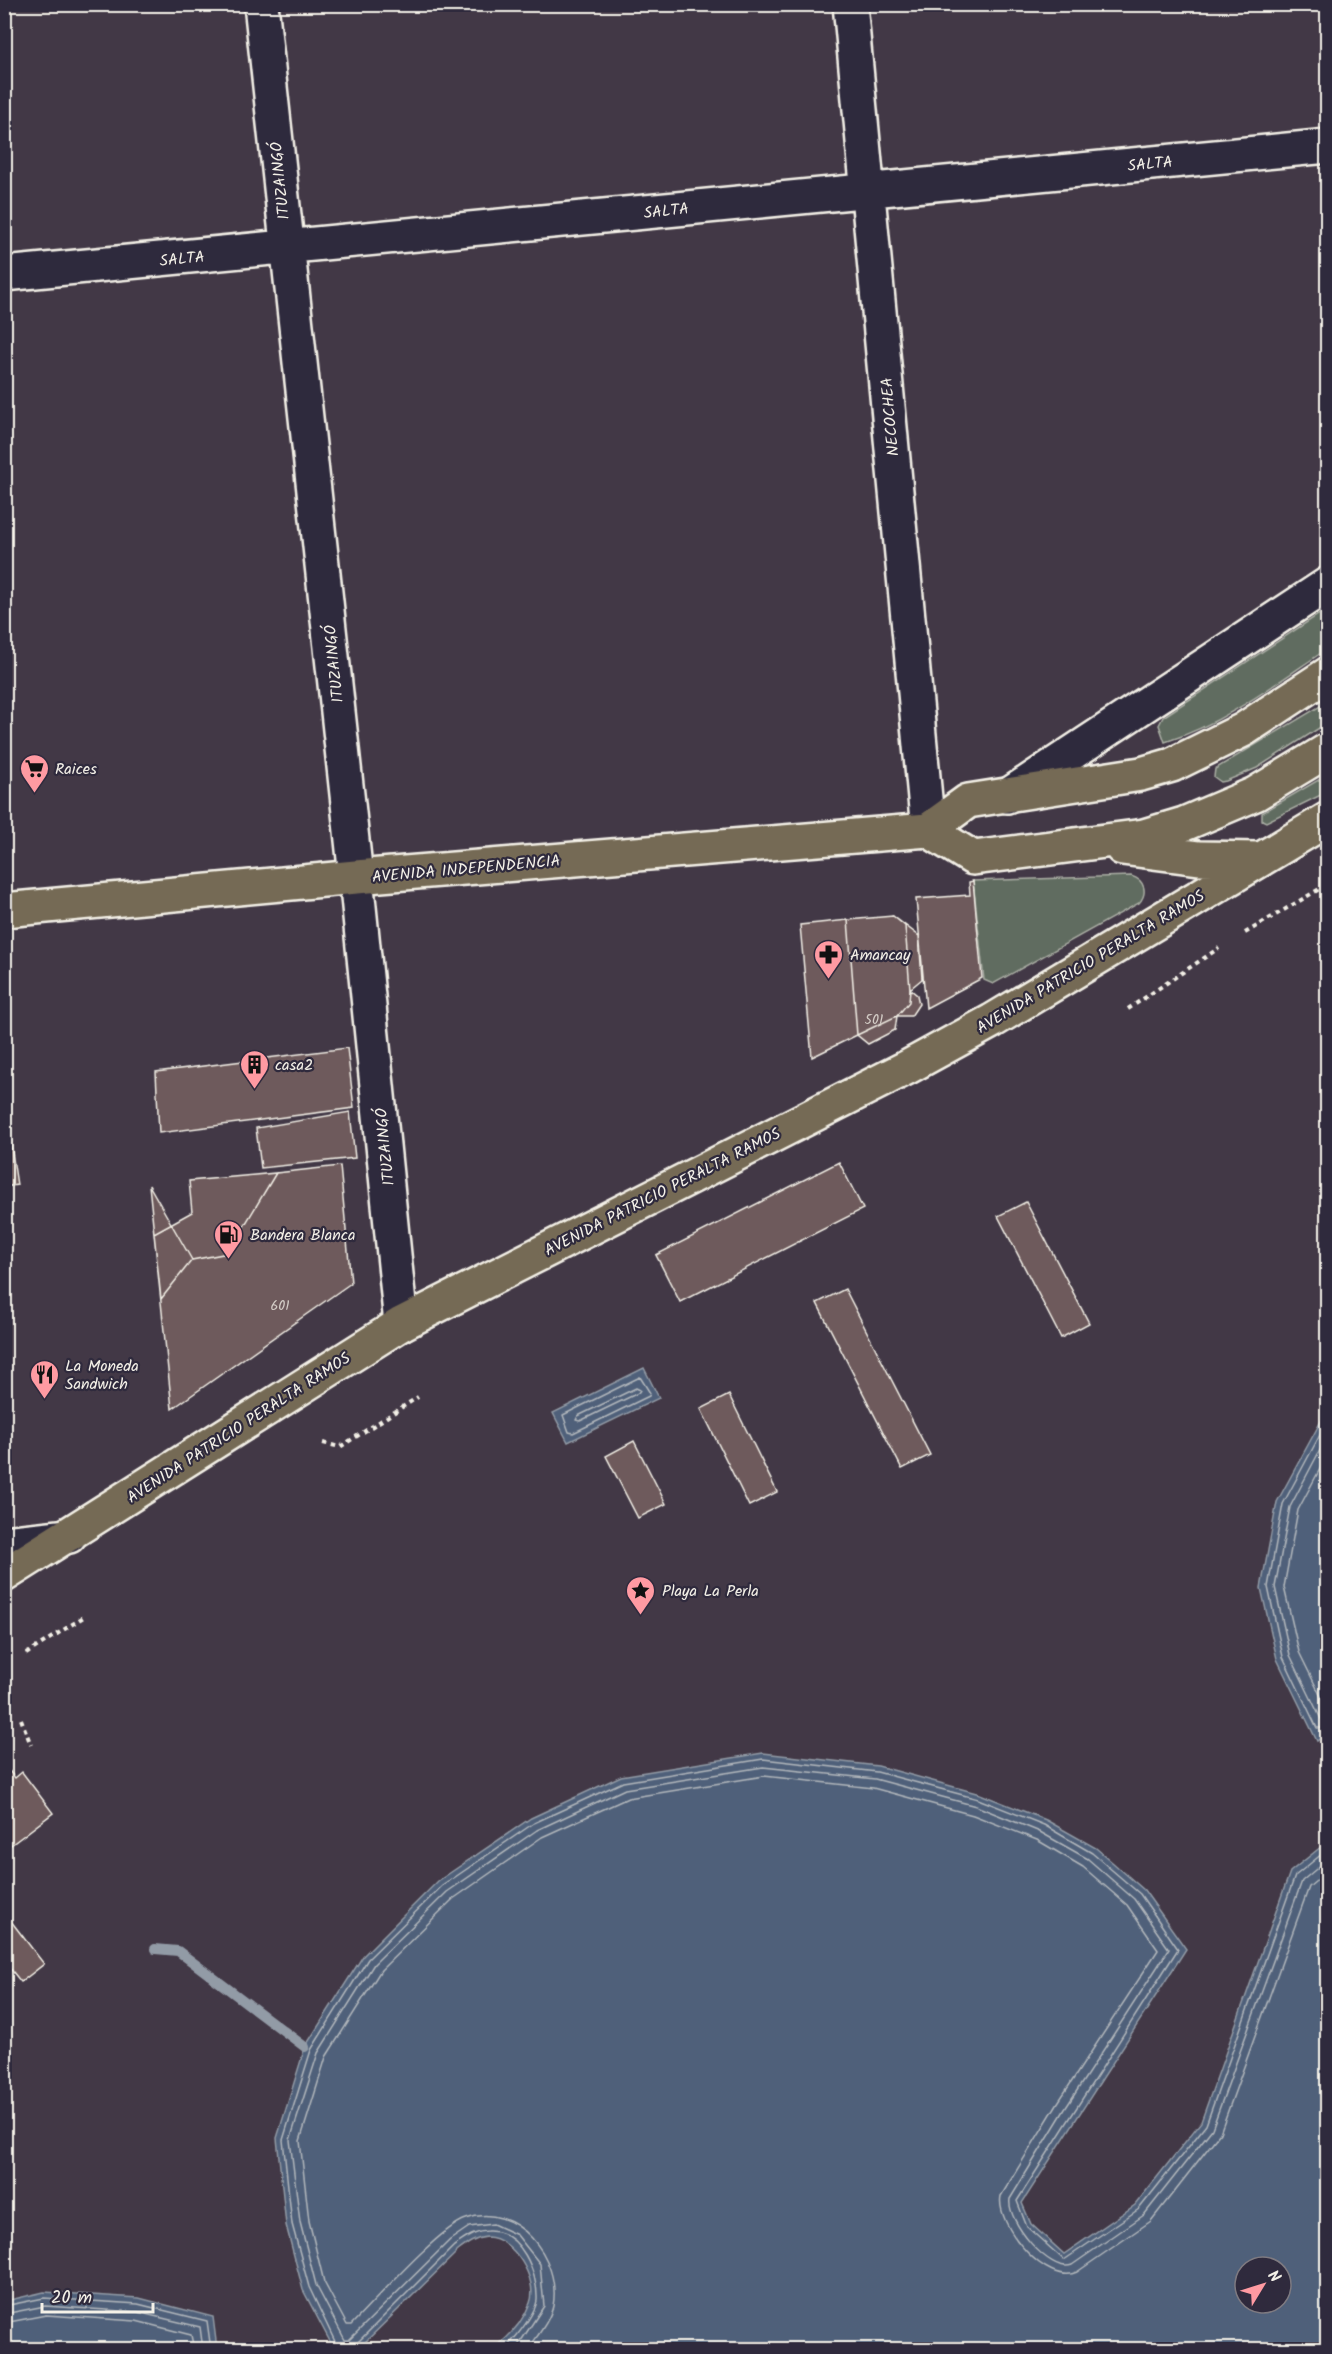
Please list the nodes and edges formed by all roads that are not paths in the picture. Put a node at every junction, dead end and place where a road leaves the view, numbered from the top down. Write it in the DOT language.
graph roads {
  1 [pos="261,4"];
  2 [pos="850,4"];
  3 [pos="1328,146"];
  4 [pos="868,190"];
  5 [pos="286,248"];
  6 [pos="4,274"];
  7 [pos="1328,584"];
  8 [pos="1328,674"];
  9 [pos="1328,750"];
  10 [pos="1006,796"];
  11 [pos="1328,819"];
  12 [pos="928,830"];
  13 [pos="1090,844"];
  14 [pos="1258,859"];
  15 [pos="356,877"];
  16 [pos="4,910"];
  17 [pos="401,1324"];
  18 [pos="69,1536"];
  19 [pos="4,1543"];
  20 [pos="4,1575"];
  1 -- 5 [label="street, ITUZAINGÓ"];
  2 -- 4 [label="street, NECOCHEA"];
  3 -- 4 [label="street, SALTA"];
  4 -- 5 [label="street, SALTA"];
  4 -- 12 [label="street, NECOCHEA"];
  5 -- 6 [label="street, SALTA"];
  5 -- 15 [label="street, ITUZAINGÓ"];
  7 -- 10 [label="street"];
  8 -- 10 [label="main road"];
  9 -- 13 [label="main road"];
  10 -- 12 [label="main road"];
  11 -- 14 [label="main road, AVENIDA PATRICIO PERALTA RAMOS"];
  12 -- 13 [label="main road"];
  12 -- 15 [label="main road, AVENIDA INDEPENDENCIA"];
  13 -- 14 [label="main road"];
  14 -- 17 [label="main road, AVENIDA PATRICIO PERALTA RAMOS"];
  15 -- 16 [label="main road, AVENIDA INDEPENDENCIA"];
  15 -- 17 [label="street, ITUZAINGÓ"];
  17 -- 18 [label="main road, AVENIDA PATRICIO PERALTA RAMOS"];
  18 -- 19 [label="street"];
  18 -- 20 [label="main road, AVENIDA PATRICIO PERALTA RAMOS"];
}
